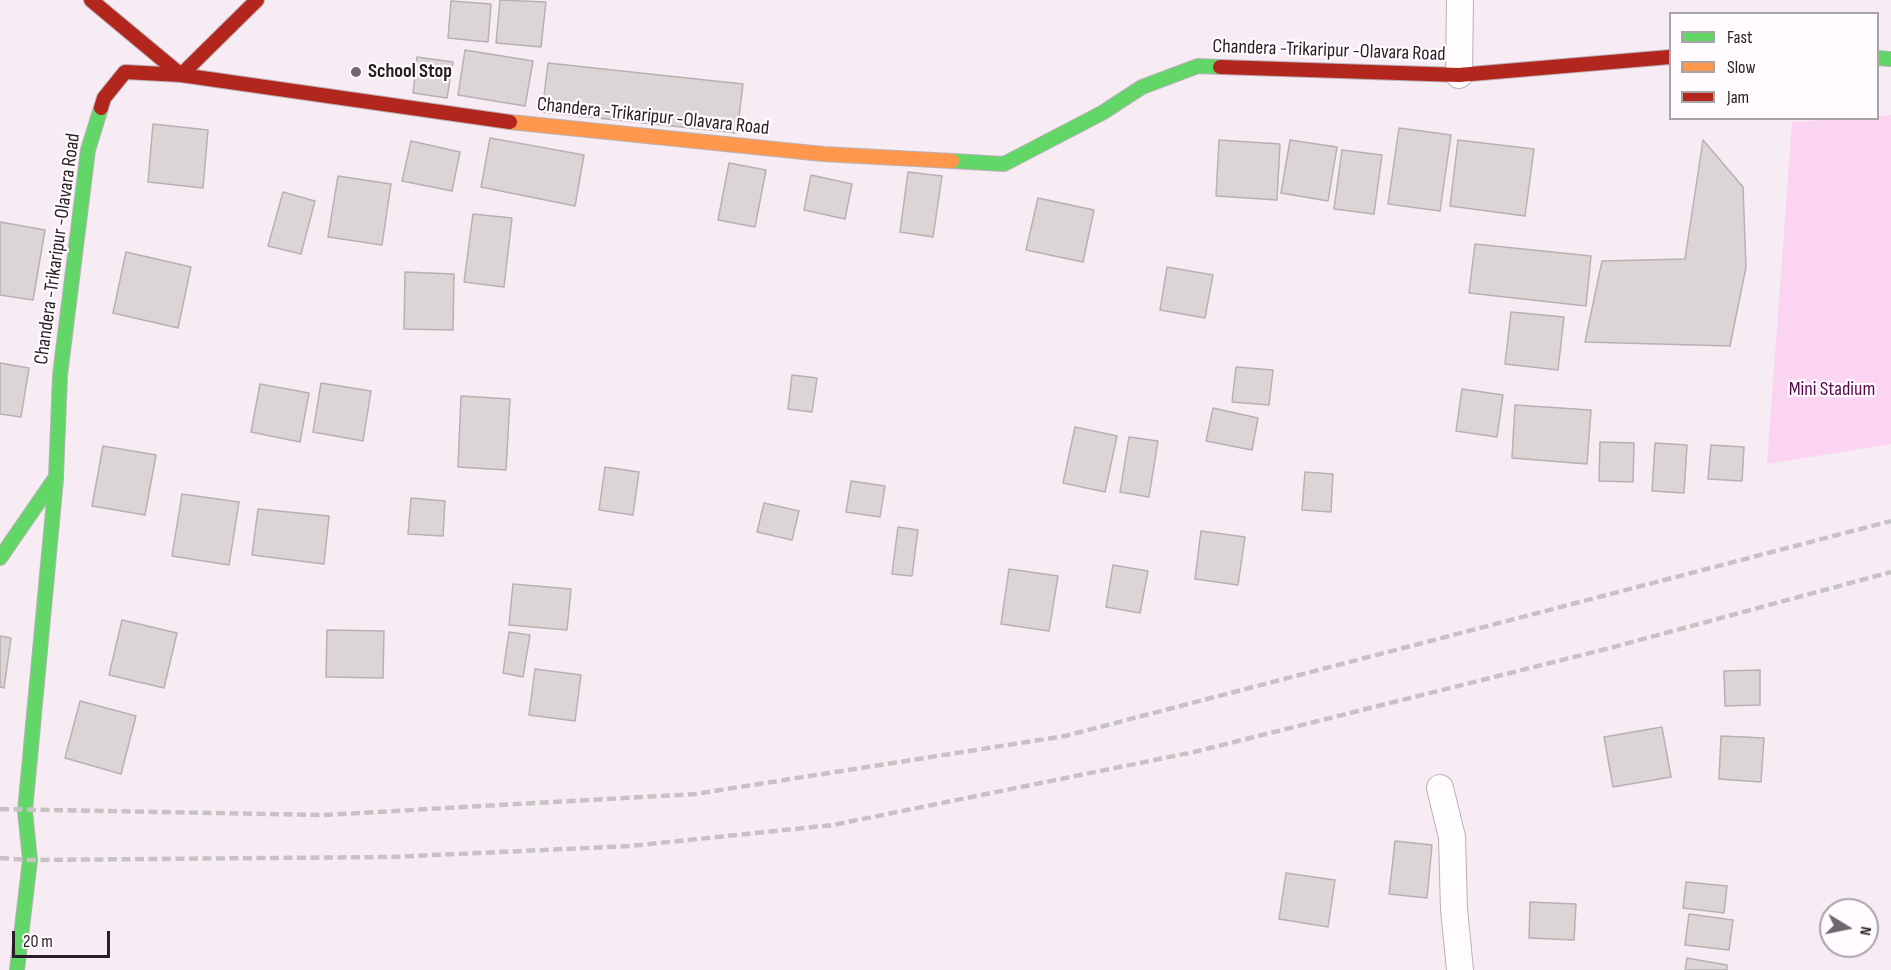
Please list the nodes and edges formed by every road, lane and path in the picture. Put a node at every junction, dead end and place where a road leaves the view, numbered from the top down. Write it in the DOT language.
graph roads {
  1 [pos="91,0"];
  2 [pos="257,0"];
  3 [pos="1460,0"];
  4 [pos="1669,57"];
  5 [pos="181,75"];
  6 [pos="1459,75"];
  7 [pos="56,477"];
  8 [pos="0,558"];
  9 [pos="1440,788"];
  10 [pos="17,970"];
  11 [pos="1460,970"];
  1 -- 5 [label="main road"];
  2 -- 5 [label="main road"];
  3 -- 6 [label="street"];
  4 -- 6 [label="main road, Chandera -Trikaripur -Olavara Road"];
  5 -- 6 [label="main road, Chandera -Trikaripur -Olavara Road"];
  5 -- 7 [label="main road, Chandera -Trikaripur -Olavara Road"];
  7 -- 8 [label="main road"];
  7 -- 10 [label="main road"];
  9 -- 11 [label="street"];
}
